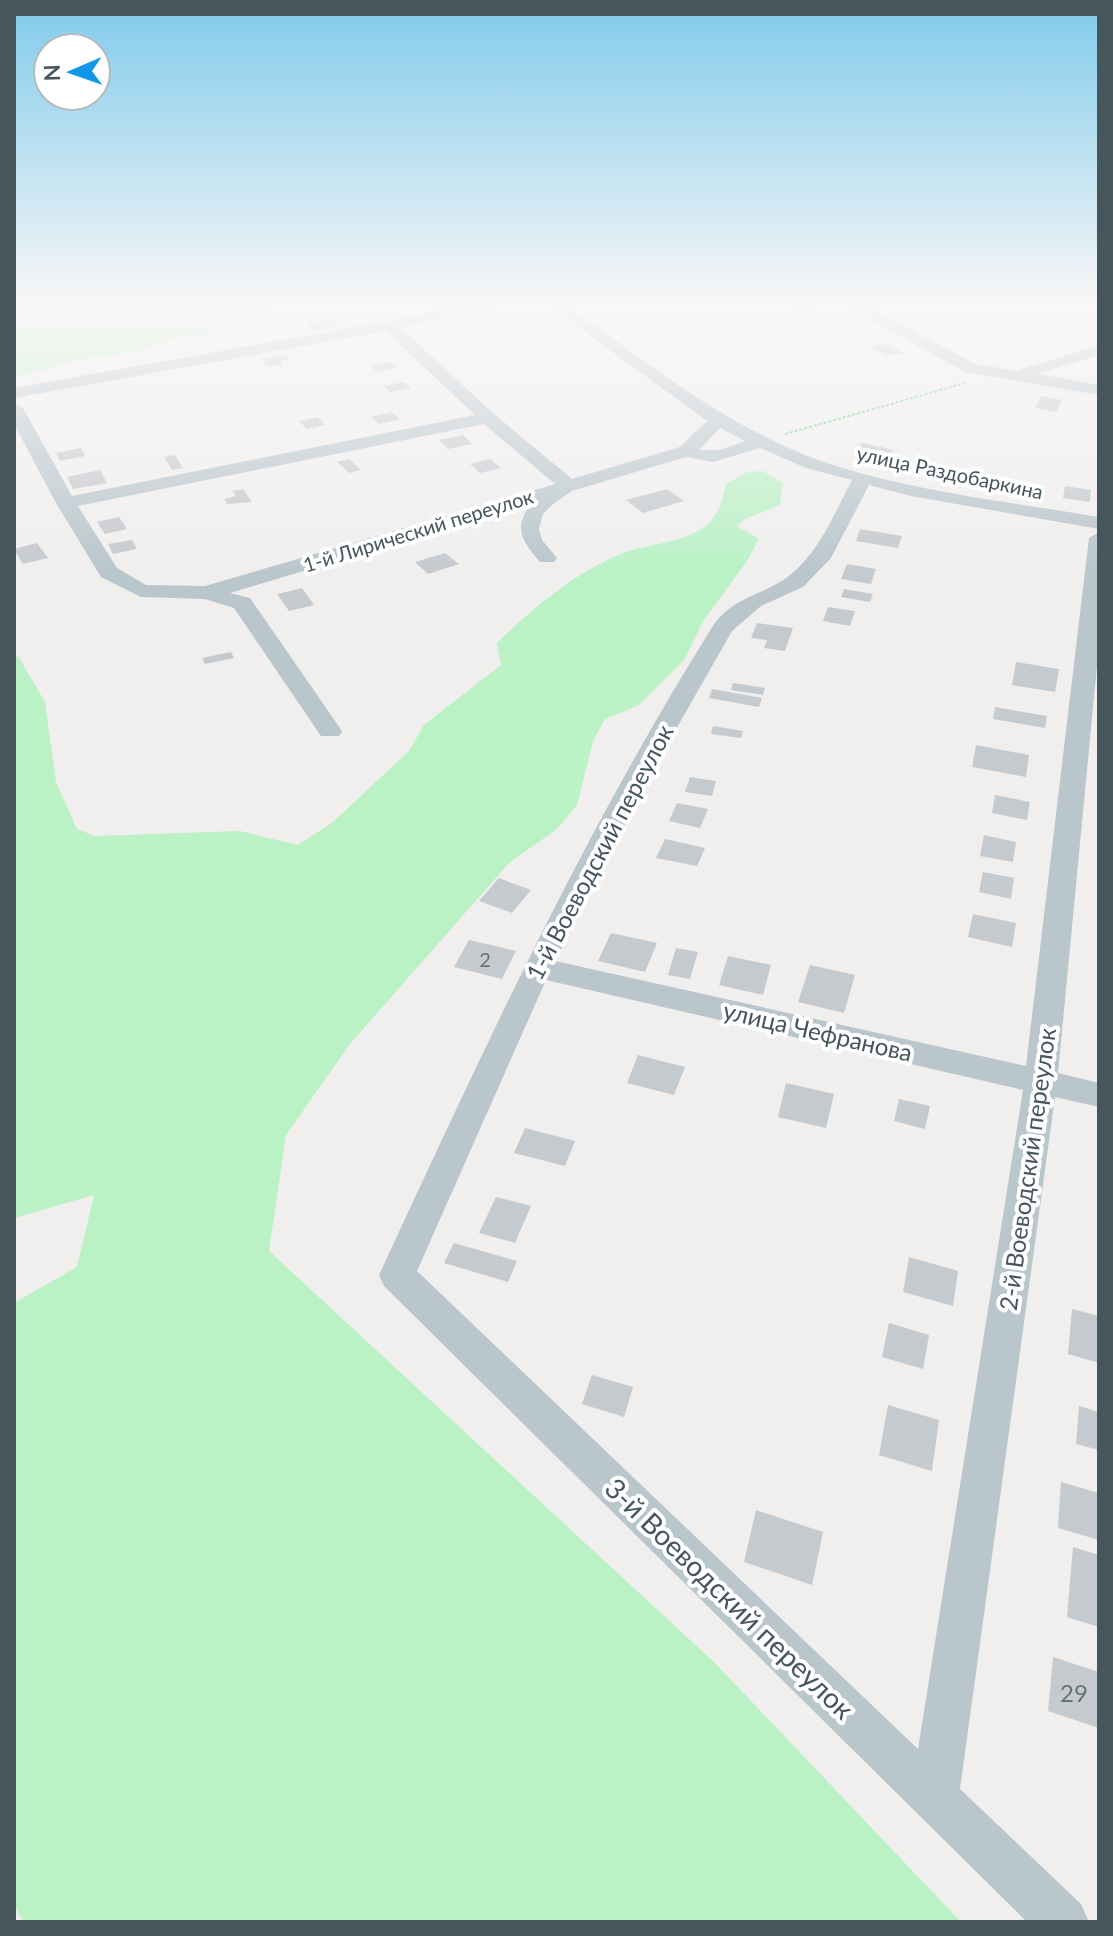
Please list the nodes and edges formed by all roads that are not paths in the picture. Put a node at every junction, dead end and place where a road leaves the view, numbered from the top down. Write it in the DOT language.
graph roads {
  1 [pos="460,392"];
  2 [pos="679,392"];
  3 [pos="14,408"];
  4 [pos="488,418"];
  5 [pos="718,420"];
  6 [pos="759,442"];
  7 [pos="687,451"];
  8 [pos="863,478"];
  9 [pos="568,485"];
  10 [pos="66,503"];
  11 [pos="1099,523"];
  12 [pos="1099,538"];
  13 [pos="547,558"];
  14 [pos="206,593"];
  15 [pos="330,731"];
  16 [pos="537,967"];
  17 [pos="1041,1081"];
  18 [pos="1099,1095"];
  19 [pos="397,1275"];
  20 [pos="935,1797"];
  21 [pos="1063,1922"];
  1 -- 4 [label="street"];
  2 -- 5 [label="street, улица Раздобаркина"];
  3 -- 10 [label="street"];
  4 -- 9 [label="street"];
  4 -- 10 [label="street"];
  5 -- 6 [label="street, улица Раздобаркина"];
  5 -- 7 [label="street, 1-й Лирический переулок"];
  6 -- 7 [label="street"];
  6 -- 8 [label="street, улица Раздобаркина"];
  7 -- 9 [label="street, 1-й Лирический переулок"];
  8 -- 11 [label="street, улица Раздобаркина"];
  8 -- 16 [label="street, 1-й Воеводский переулок"];
  9 -- 13 [label="street"];
  9 -- 14 [label="street, 1-й Лирический переулок"];
  10 -- 14 [label="street, 1-й Лирический переулок"];
  12 -- 17 [label="street, 2-й Воеводский переулок"];
  14 -- 15 [label="street"];
  16 -- 17 [label="street, улица Чефранова"];
  16 -- 19 [label="street, 1-й Воеводский переулок"];
  17 -- 18 [label="street, улица Чефранова"];
  17 -- 20 [label="street, 2-й Воеводский переулок"];
  19 -- 20 [label="street, 3-й Воеводский переулок"];
  20 -- 21 [label="street, 3-й Воеводский переулок"];
}
